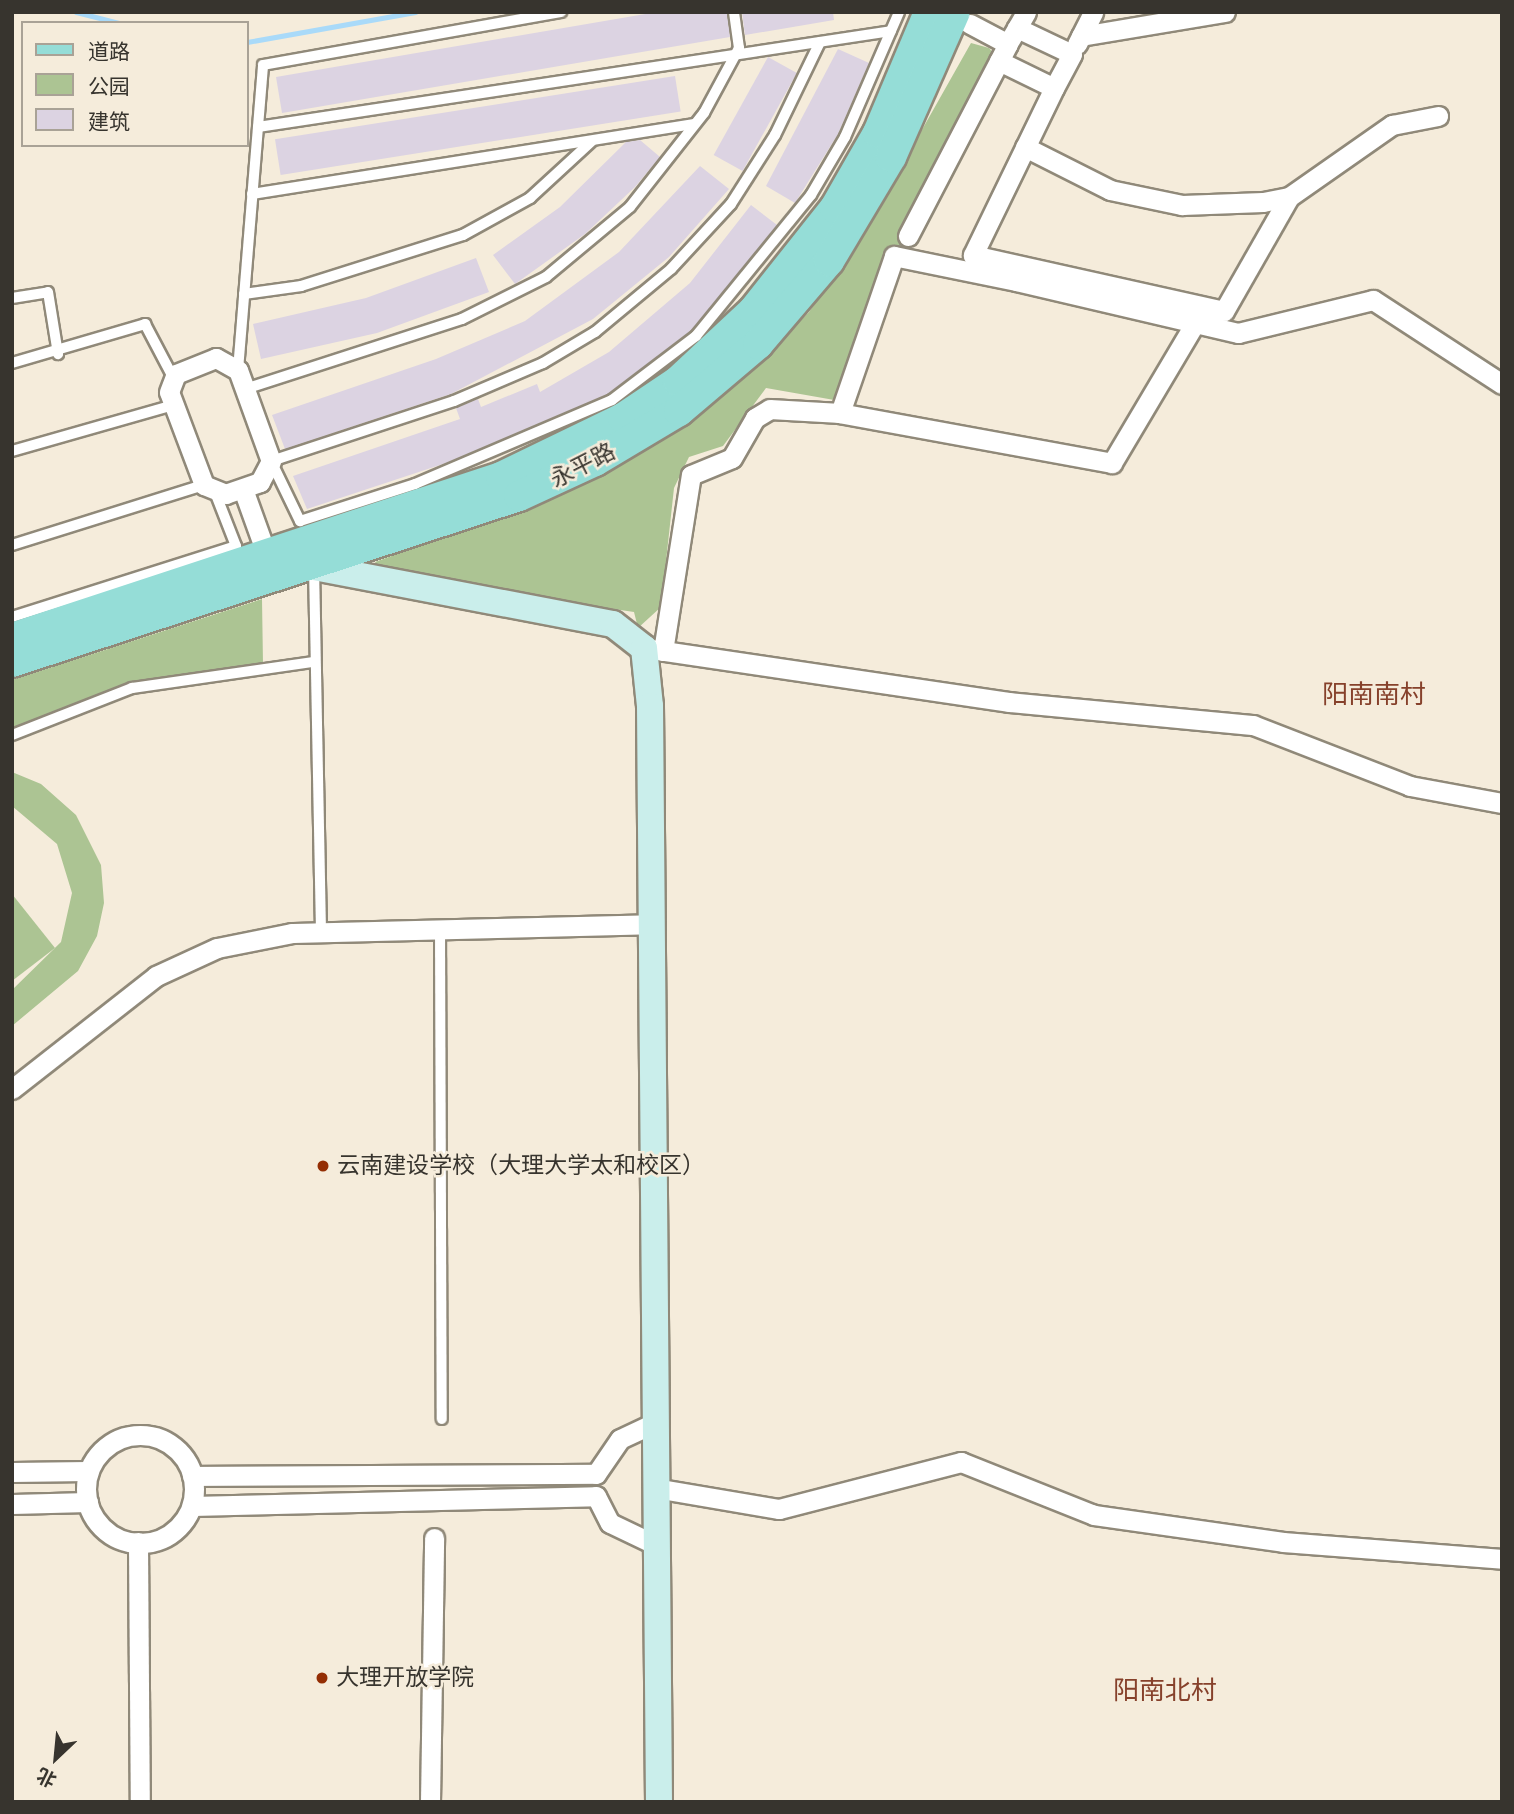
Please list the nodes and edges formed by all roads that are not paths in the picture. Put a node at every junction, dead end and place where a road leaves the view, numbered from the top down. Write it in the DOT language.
graph roads {
  1 [pos="561,12"];
  2 [pos="734,12"];
  3 [pos="899,12"];
  4 [pos="929,12"];
  5 [pos="1093,12"];
  6 [pos="1225,12"];
  7 [pos="967,16"];
  8 [pos="891,31"];
  9 [pos="1081,36"];
  10 [pos="1012,37"];
  11 [pos="820,42"];
  12 [pos="1072,54"];
  13 [pos="735,55"];
  14 [pos="1054,88"];
  15 [pos="1438,116"];
  16 [pos="695,124"];
  17 [pos="258,127"];
  18 [pos="593,140"];
  19 [pos="1025,147"];
  20 [pos="253,194"];
  21 [pos="1289,197"];
  22 [pos="908,236"];
  23 [pos="244,294"];
  24 [pos="12,298"];
  25 [pos="1195,323"];
  26 [pos="58,354"];
  27 [pos="12,363"];
  28 [pos="238,370"];
  29 [pos="173,377"];
  30 [pos="1502,384"];
  31 [pos="245,389"];
  32 [pos="174,405"];
  33 [pos="840,414"];
  34 [pos="12,451"];
  35 [pos="271,461"];
  36 [pos="209,488"];
  37 [pos="243,489"];
  38 [pos="12,545"];
  39 [pos="314,567"];
  40 [pos="271,568"];
  41 [pos="12,617"];
  42 [pos="12,638"];
  43 [pos="653,650"];
  44 [pos="12,662"];
  45 [pos="312,662"];
  46 [pos="12,735"];
  47 [pos="1502,803"];
  48 [pos="651,924"];
  49 [pos="440,930"];
  50 [pos="321,932"];
  51 [pos="12,1089"];
  52 [pos="442,1419"];
  53 [pos="654,1423"];
  54 [pos="88,1471"];
  55 [pos="12,1472"];
  56 [pos="192,1476"];
  57 [pos="655,1488"];
  58 [pos="88,1502"];
  59 [pos="12,1504"];
  60 [pos="192,1506"];
  61 [pos="434,1538"];
  62 [pos="138,1542"];
  63 [pos="656,1545"];
  64 [pos="1502,1559"];
  65 [pos="140,1802"];
  66 [pos="430,1802"];
  67 [pos="659,1802"];
  1 -- 17 [label="lane"];
  2 -- 13 [label="lane"];
  3 -- 8 [label="lane"];
  4 -- 40 [label="main road, 永平路"];
  5 -- 9 [label="street"];
  6 -- 9 [label="street"];
  7 -- 10 [label="street"];
  7 -- 39 [label="main road, 永平路"];
  8 -- 11 [label="lane"];
  8 -- 35 [label="lane"];
  9 -- 12 [label="street"];
  10 -- 12 [label="street"];
  10 -- 14 [label="street"];
  10 -- 22 [label="street"];
  11 -- 13 [label="lane"];
  11 -- 35 [label="lane"];
  12 -- 14 [label="street"];
  13 -- 16 [label="lane"];
  13 -- 17 [label="lane"];
  14 -- 19 [label="street"];
  15 -- 21 [label="street"];
  16 -- 18 [label="lane"];
  16 -- 31 [label="lane"];
  17 -- 20 [label="lane"];
  18 -- 20 [label="lane"];
  18 -- 23 [label="lane"];
  19 -- 21 [label="street"];
  19 -- 21 [label="street"];
  20 -- 23 [label="lane"];
  23 -- 28 [label="lane"];
  24 -- 26 [label="lane"];
  25 -- 30 [label="street"];
  25 -- 33 [label="street"];
  25 -- 33 [label="street"];
  26 -- 27 [label="lane"];
  26 -- 29 [label="lane"];
  28 -- 29 [label="street"];
  28 -- 31 [label="street"];
  29 -- 32 [label="street"];
  31 -- 35 [label="street"];
  32 -- 34 [label="lane"];
  32 -- 36 [label="street"];
  33 -- 43 [label="street"];
  35 -- 37 [label="street"];
  36 -- 37 [label="street"];
  36 -- 38 [label="lane"];
  36 -- 41 [label="lane"];
  37 -- 40 [label="street"];
  39 -- 40 [label="main road, 永平路"];
  39 -- 43 [label="street"];
  39 -- 45 [label="lane"];
  40 -- 42 [label="main road, 永平路"];
  40 -- 44 [label="main road, 永平路"];
  43 -- 47 [label="street"];
  43 -- 48 [label="street"];
  45 -- 46 [label="lane"];
  45 -- 50 [label="lane"];
  48 -- 49 [label="street"];
  48 -- 53 [label="street"];
  49 -- 50 [label="street"];
  49 -- 52 [label="lane"];
  50 -- 51 [label="street"];
  53 -- 56 [label="street"];
  53 -- 57 [label="street"];
  54 -- 55 [label="street"];
  54 -- 56 [label="street"];
  54 -- 58 [label="street"];
  56 -- 60 [label="street"];
  57 -- 63 [label="street"];
  57 -- 64 [label="street"];
  58 -- 59 [label="street"];
  58 -- 62 [label="street"];
  60 -- 62 [label="street"];
  60 -- 63 [label="street"];
  61 -- 66 [label="street"];
  62 -- 65 [label="street"];
  63 -- 67 [label="street"];
}
